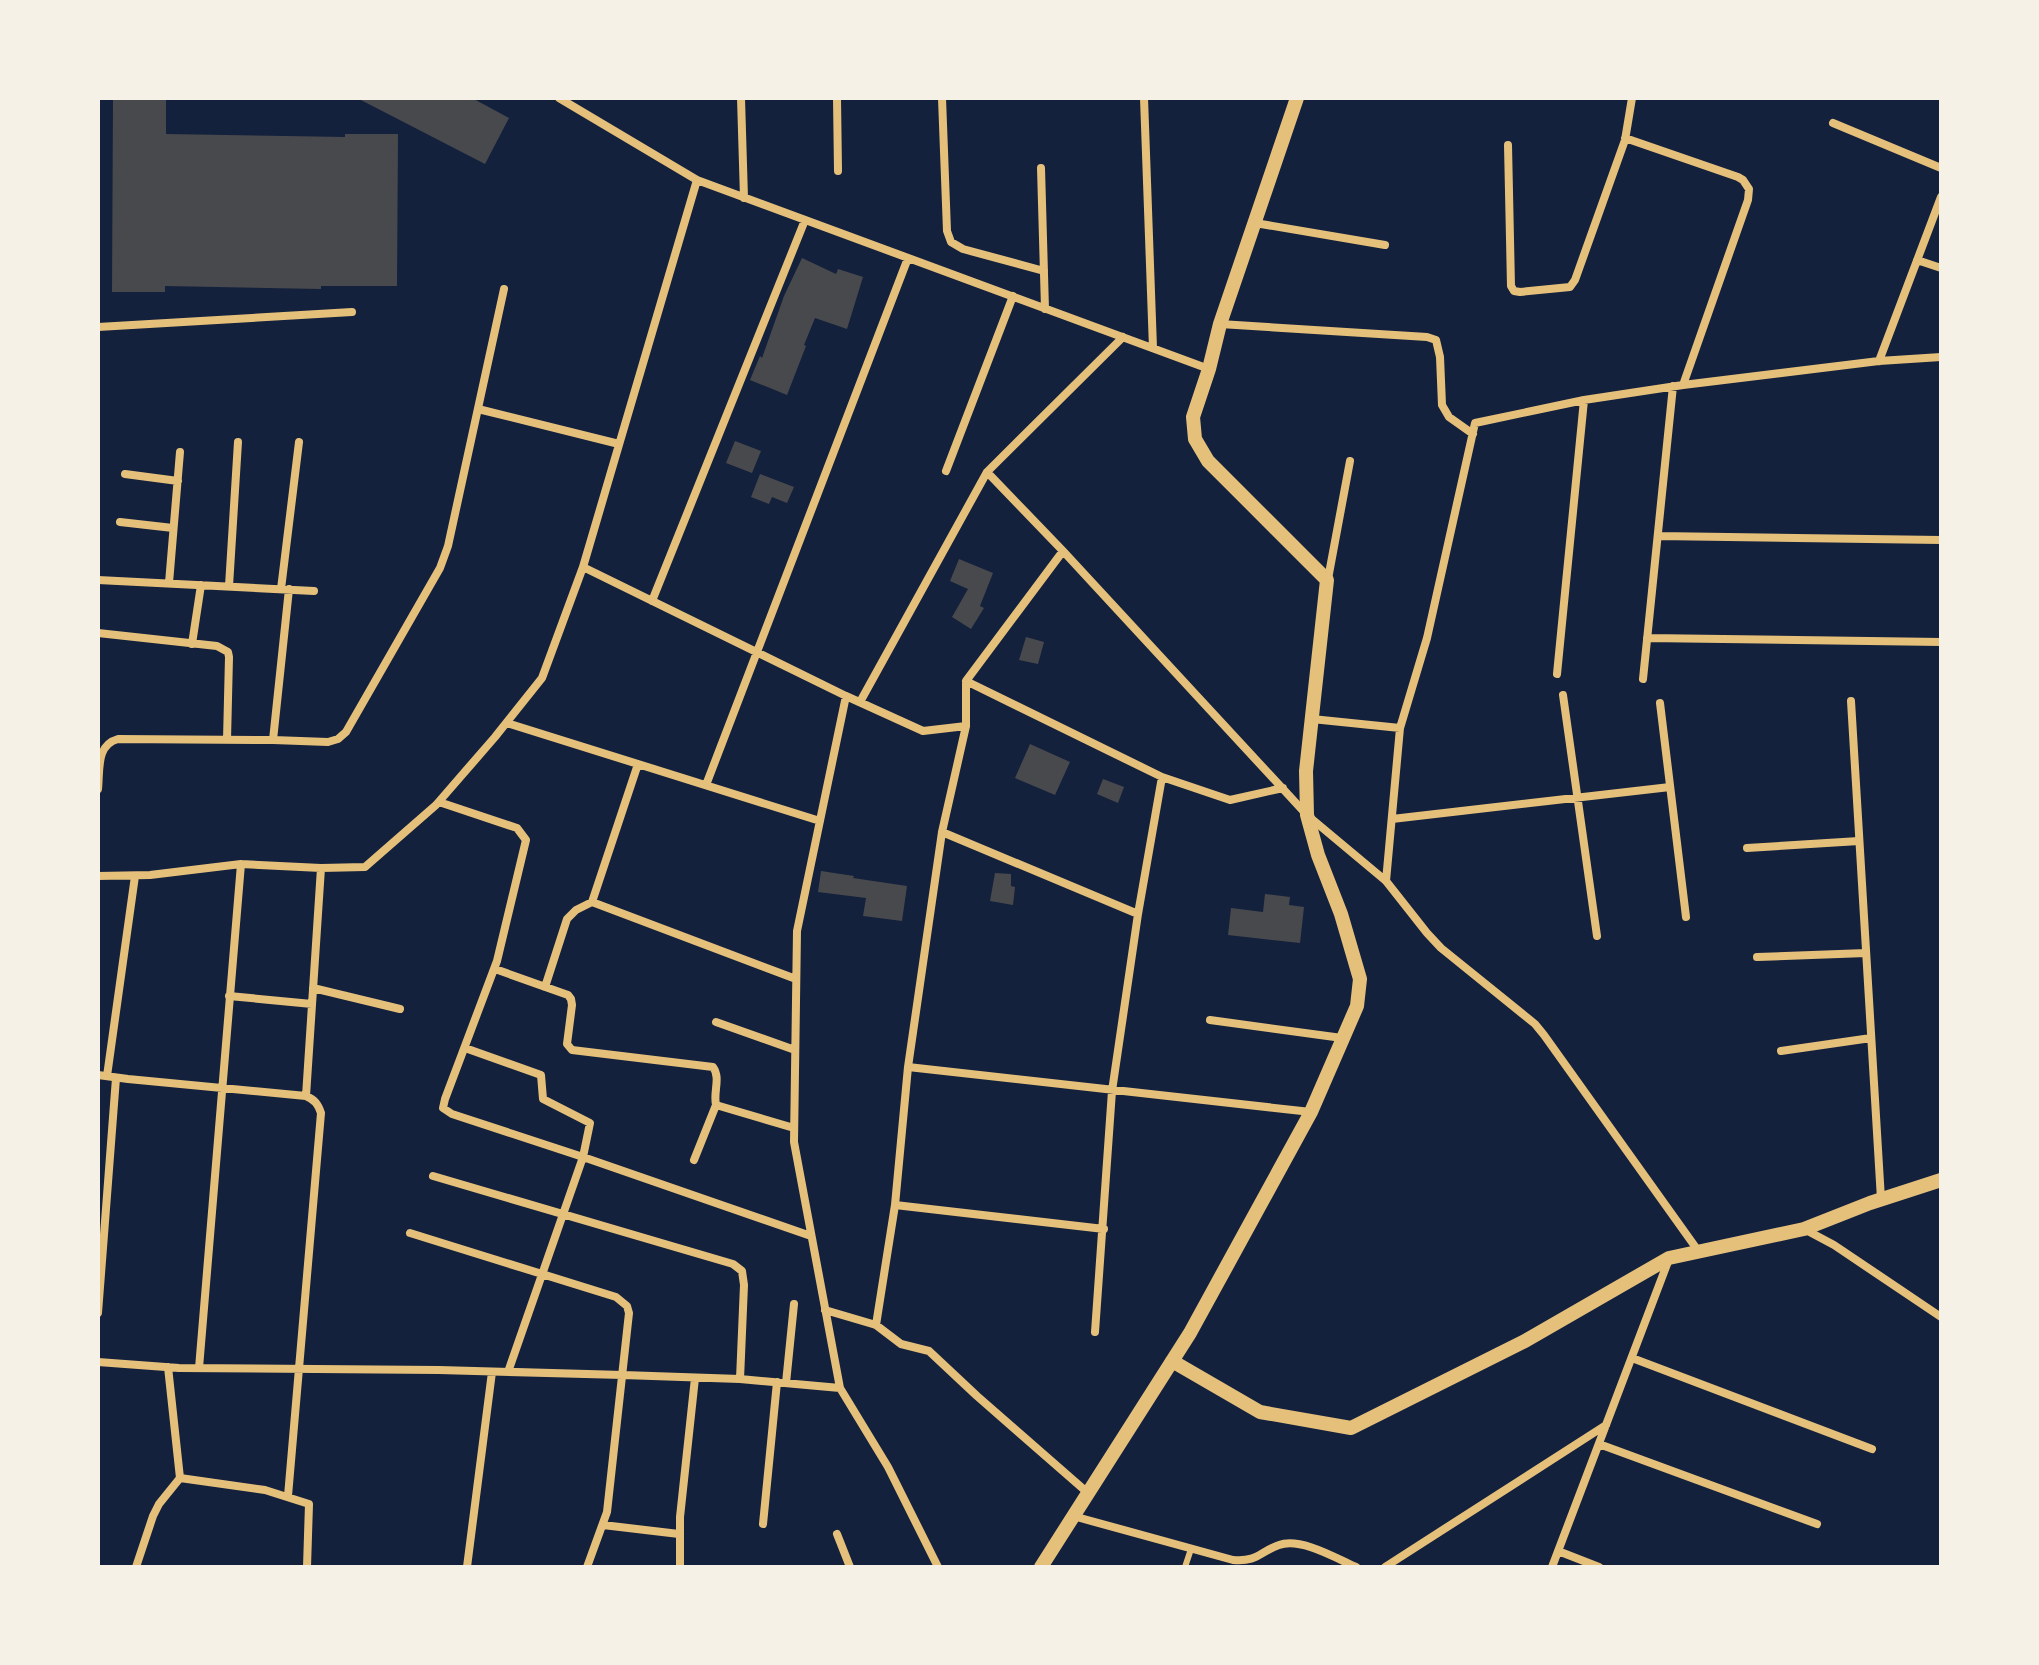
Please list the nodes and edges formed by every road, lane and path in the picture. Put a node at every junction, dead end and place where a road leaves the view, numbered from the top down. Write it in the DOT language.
graph roads {
  1 [pos="559,98"];
  2 [pos="741,98"];
  3 [pos="837,98"];
  4 [pos="942,98"];
  5 [pos="1144,98"];
  6 [pos="1297,98"];
  7 [pos="1632,98"];
  8 [pos="1833,123"];
  9 [pos="1625,138"];
  10 [pos="1508,145"];
  11 [pos="1041,168"];
  12 [pos="1941,168"];
  13 [pos="838,171"];
  14 [pos="697,180"];
  15 [pos="1941,197"];
  16 [pos="744,198"];
  17 [pos="805,220"];
  18 [pos="1255,223"];
  19 [pos="1385,245"];
  20 [pos="908,258"];
  21 [pos="1917,260"];
  22 [pos="1941,268"];
  23 [pos="1044,271"];
  24 [pos="504,289"];
  25 [pos="1013,296"];
  26 [pos="1045,309"];
  27 [pos="352,312"];
  28 [pos="1220,324"];
  29 [pos="98,327"];
  30 [pos="1123,337"];
  31 [pos="1153,348"];
  32 [pos="1941,357"];
  33 [pos="1879,361"];
  34 [pos="1209,369"];
  35 [pos="1678,385"];
  36 [pos="1584,400"];
  37 [pos="478,409"];
  38 [pos="1473,434"];
  39 [pos="238,442"];
  40 [pos="299,442"];
  41 [pos="619,444"];
  42 [pos="180,452"];
  43 [pos="1350,461"];
  44 [pos="946,471"];
  45 [pos="987,472"];
  46 [pos="125,474"];
  47 [pos="178,481"];
  48 [pos="120,522"];
  49 [pos="173,528"];
  50 [pos="1658,536"];
  51 [pos="1941,540"];
  52 [pos="1063,551"];
  53 [pos="583,567"];
  54 [pos="98,580"];
  55 [pos="1327,580"];
  56 [pos="169,583"];
  57 [pos="201,585"];
  58 [pos="229,586"];
  59 [pos="285,589"];
  60 [pos="314,591"];
  61 [pos="652,601"];
  62 [pos="98,633"];
  63 [pos="1647,638"];
  64 [pos="1941,642"];
  65 [pos="192,644"];
  66 [pos="756,652"];
  67 [pos="1557,674"];
  68 [pos="1643,679"];
  69 [pos="966,681"];
  70 [pos="1563,695"];
  71 [pos="846,696"];
  72 [pos="1851,701"];
  73 [pos="860,702"];
  74 [pos="1660,703"];
  75 [pos="1312,719"];
  76 [pos="507,723"];
  77 [pos="966,726"];
  78 [pos="1400,728"];
  79 [pos="227,740"];
  80 [pos="273,740"];
  81 [pos="101,744"];
  82 [pos="638,764"];
  83 [pos="1162,777"];
  84 [pos="706,785"];
  85 [pos="1670,787"];
  86 [pos="1283,788"];
  87 [pos="98,789"];
  88 [pos="1577,798"];
  89 [pos="439,802"];
  90 [pos="1307,815"];
  91 [pos="1392,819"];
  92 [pos="820,821"];
  93 [pos="942,832"];
  94 [pos="1859,841"];
  95 [pos="1747,848"];
  96 [pos="241,864"];
  97 [pos="321,868"];
  98 [pos="98,876"];
  99 [pos="135,876"];
  100 [pos="1386,881"];
  101 [pos="592,902"];
  102 [pos="1138,914"];
  103 [pos="1686,917"];
  104 [pos="1597,936"];
  105 [pos="1866,953"];
  106 [pos="1757,957"];
  107 [pos="495,969"];
  108 [pos="796,979"];
  109 [pos="545,987"];
  110 [pos="313,988"];
  111 [pos="229,996"];
  112 [pos="312,1004"];
  113 [pos="400,1009"];
  114 [pos="1210,1020"];
  115 [pos="716,1022"];
  116 [pos="1342,1038"];
  117 [pos="1871,1038"];
  118 [pos="465,1048"];
  119 [pos="795,1050"];
  120 [pos="1781,1051"];
  121 [pos="908,1067"];
  122 [pos="107,1076"];
  123 [pos="221,1088"];
  124 [pos="1112,1091"];
  125 [pos="306,1096"];
  126 [pos="716,1105"];
  127 [pos="1311,1112"];
  128 [pos="794,1128"];
  129 [pos="583,1157"];
  130 [pos="694,1160"];
  131 [pos="433,1176"];
  132 [pos="1941,1180"];
  133 [pos="1881,1199"];
  134 [pos="895,1205"];
  135 [pos="562,1214"];
  136 [pos="1104,1229"];
  137 [pos="1804,1229"];
  138 [pos="410,1233"];
  139 [pos="811,1236"];
  140 [pos="1699,1252"];
  141 [pos="1669,1258"];
  142 [pos="541,1275"];
  143 [pos="794,1304"];
  144 [pos="825,1310"];
  145 [pos="98,1313"];
  146 [pos="1941,1317"];
  147 [pos="876,1325"];
  148 [pos="1095,1332"];
  149 [pos="1632,1358"];
  150 [pos="1172,1361"];
  151 [pos="98,1362"];
  152 [pos="168,1367"];
  153 [pos="199,1368"];
  154 [pos="298,1369"];
  155 [pos="492,1372"];
  156 [pos="508,1372"];
  157 [pos="623,1375"];
  158 [pos="695,1378"];
  159 [pos="740,1379"];
  160 [pos="782,1382"];
  161 [pos="840,1388"];
  162 [pos="1606,1425"];
  163 [pos="1599,1444"];
  164 [pos="1872,1449"];
  165 [pos="180,1478"];
  166 [pos="1088,1493"];
  167 [pos="288,1496"];
  168 [pos="1073,1516"];
  169 [pos="763,1524"];
  170 [pos="1817,1524"];
  171 [pos="603,1525"];
  172 [pos="679,1534"];
  173 [pos="837,1534"];
  174 [pos="1191,1549"];
  175 [pos="1558,1551"];
  176 [pos="136,1567"];
  177 [pos="307,1567"];
  178 [pos="467,1567"];
  179 [pos="587,1567"];
  180 [pos="680,1567"];
  181 [pos="850,1567"];
  182 [pos="938,1567"];
  183 [pos="1041,1567"];
  184 [pos="1185,1567"];
  185 [pos="1356,1567"];
  186 [pos="1385,1567"];
  187 [pos="1552,1567"];
  188 [pos="1599,1567"];
  1 -- 14 [label="street"];
  2 -- 16 [label="street"];
  3 -- 13 [label="street"];
  4 -- 23 [label="street"];
  5 -- 31 [label="street"];
  6 -- 18 [label="street"];
  7 -- 9 [label="street"];
  8 -- 12 [label="street"];
  9 -- 10 [label="street"];
  9 -- 35 [label="street"];
  11 -- 23 [label="street"];
  14 -- 16 [label="street"];
  14 -- 41 [label="street"];
  15 -- 21 [label="street"];
  16 -- 17 [label="street"];
  17 -- 20 [label="street"];
  17 -- 61 [label="street"];
  18 -- 19 [label="street"];
  18 -- 28 [label="street"];
  20 -- 25 [label="street"];
  20 -- 66 [label="street"];
  21 -- 22 [label="street"];
  21 -- 33 [label="street"];
  23 -- 26 [label="street"];
  24 -- 37 [label="street"];
  25 -- 26 [label="street"];
  25 -- 44 [label="street"];
  26 -- 30 [label="street"];
  27 -- 29 [label="street"];
  28 -- 34 [label="street"];
  28 -- 38 [label="street"];
  30 -- 31 [label="street"];
  30 -- 45 [label="street"];
  31 -- 34 [label="street"];
  32 -- 33 [label="street"];
  33 -- 35 [label="street"];
  34 -- 55 [label="street"];
  35 -- 36 [label="street"];
  35 -- 50 [label="street"];
  36 -- 38 [label="street"];
  36 -- 67 [label="street"];
  37 -- 41 [label="street"];
  37 -- 80 [label="street"];
  38 -- 78 [label="street"];
  39 -- 58 [label="street"];
  40 -- 59 [label="street"];
  41 -- 53 [label="street"];
  42 -- 47 [label="street"];
  43 -- 55 [label="street"];
  45 -- 52 [label="street"];
  45 -- 73 [label="street"];
  46 -- 47 [label="street"];
  47 -- 49 [label="street"];
  48 -- 49 [label="street"];
  49 -- 56 [label="street"];
  50 -- 51 [label="street"];
  50 -- 63 [label="street"];
  52 -- 69 [label="street"];
  52 -- 86 [label="street"];
  53 -- 61 [label="street"];
  53 -- 76 [label="street"];
  54 -- 56 [label="street"];
  55 -- 75 [label="street"];
  56 -- 57 [label="street"];
  57 -- 58 [label="street"];
  57 -- 65 [label="street"];
  58 -- 59 [label="street"];
  59 -- 60 [label="street"];
  59 -- 80 [label="street"];
  61 -- 66 [label="street"];
  62 -- 65 [label="street"];
  63 -- 64 [label="street"];
  63 -- 68 [label="street"];
  65 -- 79 [label="street"];
  66 -- 71 [label="street"];
  66 -- 84 [label="street"];
  69 -- 77 [label="street"];
  69 -- 83 [label="street"];
  70 -- 88 [label="street"];
  71 -- 73 [label="street"];
  71 -- 92 [label="street"];
  72 -- 94 [label="street"];
  73 -- 77 [label="street"];
  74 -- 85 [label="street"];
  75 -- 78 [label="street"];
  75 -- 90 [label="street"];
  76 -- 82 [label="street"];
  76 -- 89 [label="street"];
  77 -- 93 [label="street"];
  78 -- 91 [label="street"];
  79 -- 80 [label="street"];
  79 -- 81 [label="street"];
  81 -- 87 [label="street"];
  82 -- 84 [label="street"];
  82 -- 101 [label="street"];
  83 -- 86 [label="street"];
  83 -- 102 [label="street"];
  84 -- 92 [label="street"];
  85 -- 88 [label="street"];
  85 -- 103 [label="street"];
  86 -- 90 [label="street"];
  88 -- 91 [label="street"];
  88 -- 104 [label="street"];
  89 -- 97 [label="street"];
  89 -- 107 [label="street"];
  90 -- 100 [label="street"];
  90 -- 116 [label="street"];
  91 -- 100 [label="street"];
  92 -- 108 [label="street"];
  93 -- 102 [label="street"];
  93 -- 121 [label="street"];
  94 -- 95 [label="street"];
  94 -- 105 [label="street"];
  96 -- 97 [label="street"];
  96 -- 99 [label="street"];
  96 -- 111 [label="street"];
  97 -- 110 [label="street"];
  98 -- 99 [label="street"];
  99 -- 122 [label="street"];
  100 -- 140 [label="street"];
  101 -- 108 [label="street"];
  101 -- 109 [label="street"];
  102 -- 124 [label="street"];
  105 -- 106 [label="street"];
  105 -- 117 [label="street"];
  107 -- 109 [label="street"];
  107 -- 118 [label="street"];
  108 -- 119 [label="street"];
  109 -- 126 [label="street"];
  110 -- 112 [label="street"];
  110 -- 113 [label="street"];
  111 -- 112 [label="street"];
  111 -- 123 [label="street"];
  112 -- 125 [label="street"];
  114 -- 116 [label="street"];
  115 -- 119 [label="street"];
  116 -- 127 [label="street"];
  117 -- 120 [label="street"];
  117 -- 133 [label="street"];
  118 -- 129 [label="street"];
  118 -- 129 [label="street"];
  119 -- 128 [label="street"];
  121 -- 124 [label="street"];
  121 -- 134 [label="street"];
  122 -- 123 [label="street"];
  122 -- 145 [label="street"];
  123 -- 125 [label="street"];
  123 -- 153 [label="street"];
  124 -- 127 [label="street"];
  124 -- 136 [label="street"];
  125 -- 154 [label="street"];
  126 -- 128 [label="street"];
  126 -- 130 [label="street"];
  127 -- 150 [label="street"];
  128 -- 139 [label="street"];
  129 -- 135 [label="street"];
  129 -- 139 [label="street"];
  131 -- 135 [label="street"];
  132 -- 133 [label="street"];
  133 -- 137 [label="street"];
  134 -- 136 [label="street"];
  134 -- 147 [label="street"];
  135 -- 142 [label="street"];
  135 -- 159 [label="street"];
  136 -- 148 [label="street"];
  137 -- 140 [label="street"];
  137 -- 146 [label="street"];
  138 -- 142 [label="street"];
  139 -- 144 [label="street"];
  140 -- 141 [label="street"];
  141 -- 149 [label="street"];
  141 -- 150 [label="street"];
  142 -- 156 [label="street"];
  142 -- 157 [label="street"];
  143 -- 160 [label="street"];
  144 -- 147 [label="street"];
  144 -- 161 [label="street"];
  147 -- 166 [label="street"];
  149 -- 162 [label="street"];
  149 -- 164 [label="street"];
  150 -- 166 [label="street"];
  151 -- 152 [label="street"];
  152 -- 153 [label="street"];
  152 -- 165 [label="street"];
  153 -- 154 [label="street"];
  154 -- 155 [label="street"];
  154 -- 167 [label="street"];
  155 -- 156 [label="street"];
  155 -- 178 [label="street"];
  156 -- 157 [label="street"];
  157 -- 158 [label="street"];
  157 -- 171 [label="street"];
  158 -- 159 [label="street"];
  158 -- 172 [label="street"];
  159 -- 160 [label="street"];
  160 -- 161 [label="street"];
  160 -- 169 [label="street"];
  161 -- 182 [label="street"];
  162 -- 163 [label="street"];
  162 -- 186 [label="street"];
  163 -- 170 [label="street"];
  163 -- 175 [label="street"];
  165 -- 167 [label="street"];
  165 -- 176 [label="street"];
  166 -- 168 [label="street"];
  167 -- 177 [label="street"];
  168 -- 174 [label="street"];
  168 -- 183 [label="street"];
  171 -- 172 [label="street"];
  171 -- 179 [label="street"];
  172 -- 180 [label="street"];
  173 -- 181 [label="street"];
  174 -- 184 [label="lane"];
  174 -- 185 [label="street"];
  175 -- 187 [label="street"];
  175 -- 188 [label="street"];
}
